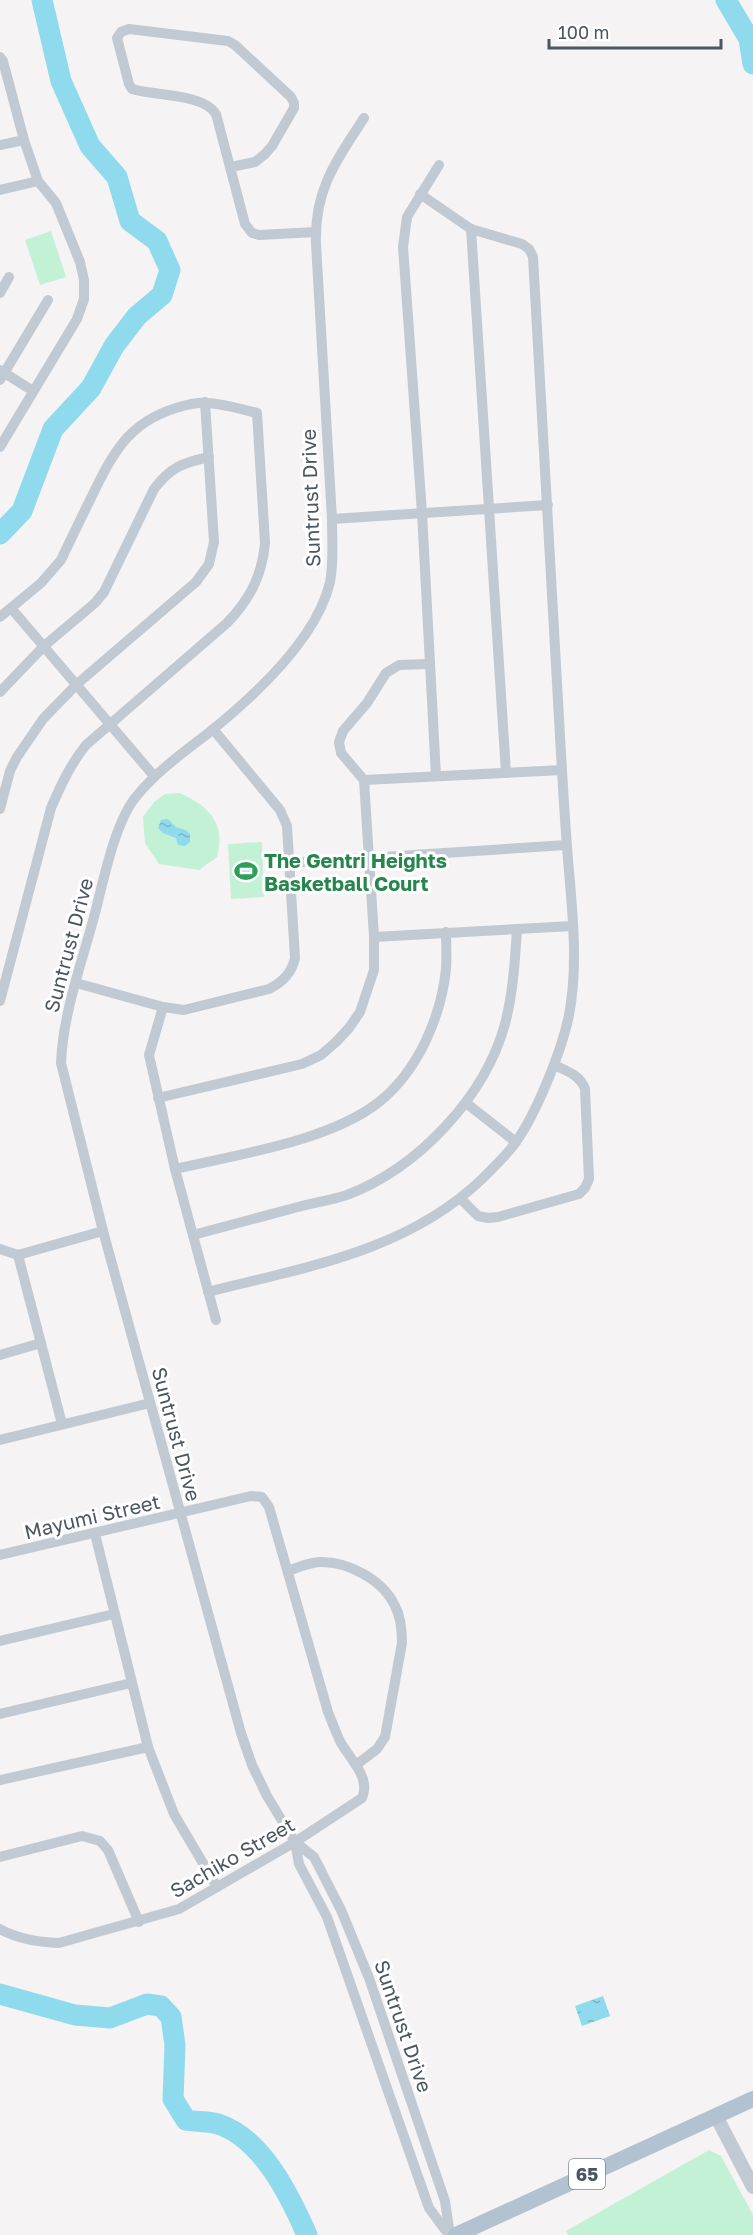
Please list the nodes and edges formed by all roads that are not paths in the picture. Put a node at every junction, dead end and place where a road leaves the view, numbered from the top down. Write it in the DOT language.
graph roads {
  1 [pos="0,57"];
  2 [pos="12,96"];
  3 [pos="0,99"];
  4 [pos="364,118"];
  5 [pos="24,140"];
  6 [pos="0,145"];
  7 [pos="439,165"];
  8 [pos="231,167"];
  9 [pos="38,181"];
  10 [pos="0,190"];
  11 [pos="420,194"];
  12 [pos="471,229"];
  13 [pos="316,232"];
  14 [pos="9,277"];
  15 [pos="0,293"];
  16 [pos="48,300"];
  17 [pos="2,374"];
  18 [pos="33,391"];
  19 [pos="206,402"];
  20 [pos="0,447"];
  21 [pos="209,458"];
  22 [pos="548,505"];
  23 [pos="489,509"];
  24 [pos="422,513"];
  25 [pos="332,519"];
  26 [pos="11,608"];
  27 [pos="0,617"];
  28 [pos="44,646"];
  29 [pos="429,664"];
  30 [pos="77,684"];
  31 [pos="0,693"];
  32 [pos="110,724"];
  33 [pos="213,729"];
  34 [pos="562,770"];
  35 [pos="506,773"];
  36 [pos="154,776"];
  37 [pos="436,776"];
  38 [pos="364,780"];
  39 [pos="0,809"];
  40 [pos="566,845"];
  41 [pos="368,858"];
  42 [pos="290,863"];
  43 [pos="573,926"];
  44 [pos="517,929"];
  45 [pos="446,932"];
  46 [pos="374,937"];
  47 [pos="76,983"];
  48 [pos="0,1000"];
  49 [pos="163,1007"];
  50 [pos="554,1065"];
  51 [pos="158,1098"];
  52 [pos="466,1103"];
  53 [pos="516,1142"];
  54 [pos="175,1169"];
  55 [pos="461,1199"];
  56 [pos="103,1232"];
  57 [pos="193,1235"];
  58 [pos="0,1249"];
  59 [pos="18,1255"];
  60 [pos="208,1292"];
  61 [pos="216,1320"];
  62 [pos="41,1344"];
  63 [pos="0,1355"];
  64 [pos="150,1403"];
  65 [pos="62,1424"];
  66 [pos="0,1440"];
  67 [pos="180,1514"];
  68 [pos="94,1534"];
  69 [pos="0,1555"];
  70 [pos="288,1571"];
  71 [pos="114,1614"];
  72 [pos="0,1641"];
  73 [pos="131,1683"];
  74 [pos="0,1714"];
  75 [pos="148,1747"];
  76 [pos="356,1765"];
  77 [pos="0,1780"];
  78 [pos="294,1842"];
  79 [pos="0,1857"];
  80 [pos="217,1887"];
  81 [pos="139,1922"];
  82 [pos="0,1929"];
  83 [pos="753,2099"];
  84 [pos="716,2116"];
  85 [pos="753,2187"];
  86 [pos="455,2235"];
  1 -- 2 [label="street"];
  2 -- 3 [label="street"];
  2 -- 5 [label="street"];
  4 -- 13 [label="street, Suntrust Drive"];
  5 -- 6 [label="street"];
  5 -- 9 [label="street"];
  7 -- 11 [label="street"];
  8 -- 8 [label="street"];
  8 -- 13 [label="street"];
  9 -- 10 [label="street"];
  9 -- 18 [label="street"];
  11 -- 12 [label="street"];
  11 -- 24 [label="street"];
  12 -- 22 [label="street"];
  12 -- 23 [label="street"];
  13 -- 25 [label="street, Suntrust Drive"];
  14 -- 15 [label="street"];
  16 -- 17 [label="street"];
  17 -- 18 [label="street"];
  18 -- 20 [label="street"];
  19 -- 21 [label="street"];
  19 -- 26 [label="street"];
  19 -- 32 [label="street"];
  21 -- 28 [label="street"];
  21 -- 30 [label="street"];
  22 -- 23 [label="street"];
  22 -- 34 [label="street"];
  23 -- 24 [label="street"];
  23 -- 35 [label="street"];
  24 -- 25 [label="street"];
  24 -- 29 [label="street"];
  25 -- 33 [label="street, Suntrust Drive"];
  26 -- 27 [label="street"];
  26 -- 28 [label="street"];
  28 -- 30 [label="street"];
  28 -- 31 [label="street"];
  29 -- 37 [label="street"];
  29 -- 38 [label="street"];
  30 -- 32 [label="street"];
  30 -- 39 [label="street"];
  32 -- 36 [label="street"];
  32 -- 48 [label="street"];
  33 -- 36 [label="street, Suntrust Drive"];
  33 -- 42 [label="street"];
  34 -- 35 [label="street"];
  34 -- 40 [label="street"];
  35 -- 37 [label="street"];
  36 -- 47 [label="street, Suntrust Drive"];
  37 -- 38 [label="street"];
  38 -- 41 [label="street"];
  40 -- 41 [label="street"];
  40 -- 43 [label="street"];
  41 -- 42 [label="street"];
  41 -- 46 [label="street"];
  42 -- 49 [label="street"];
  43 -- 44 [label="street"];
  43 -- 50 [label="street"];
  44 -- 45 [label="street"];
  44 -- 52 [label="street"];
  45 -- 46 [label="street"];
  45 -- 54 [label="street"];
  46 -- 51 [label="street"];
  47 -- 49 [label="street"];
  47 -- 56 [label="street, Suntrust Drive"];
  49 -- 51 [label="street"];
  50 -- 53 [label="street"];
  50 -- 55 [label="street"];
  51 -- 54 [label="street"];
  52 -- 53 [label="street"];
  52 -- 57 [label="street"];
  53 -- 55 [label="street"];
  54 -- 57 [label="street"];
  55 -- 60 [label="street"];
  56 -- 59 [label="street"];
  56 -- 64 [label="street, Suntrust Drive"];
  57 -- 60 [label="street"];
  58 -- 59 [label="street"];
  59 -- 62 [label="street"];
  60 -- 61 [label="street"];
  62 -- 63 [label="street"];
  62 -- 65 [label="street"];
  64 -- 65 [label="street"];
  64 -- 67 [label="street, Suntrust Drive"];
  65 -- 66 [label="street"];
  67 -- 68 [label="street, Mayumi Street"];
  67 -- 70 [label="street, Mayumi Street"];
  67 -- 78 [label="street, Suntrust Drive"];
  68 -- 69 [label="street, Mayumi Street"];
  68 -- 71 [label="street"];
  70 -- 76 [label="street"];
  70 -- 76 [label="street"];
  71 -- 72 [label="street"];
  71 -- 73 [label="street"];
  73 -- 74 [label="street"];
  73 -- 75 [label="street"];
  75 -- 77 [label="street"];
  75 -- 80 [label="street"];
  76 -- 78 [label="street, Sachiko Street"];
  78 -- 80 [label="street, Sachiko Street"];
  78 -- 86 [label="street, Suntrust Drive"];
  78 -- 86 [label="street, Suntrust Drive"];
  79 -- 81 [label="street"];
  80 -- 81 [label="street, Sachiko Street"];
  81 -- 82 [label="street, Sachiko Street"];
  83 -- 84 [label="main road, 65"];
  84 -- 85 [label="street"];
  84 -- 86 [label="main road, 65"];
}
